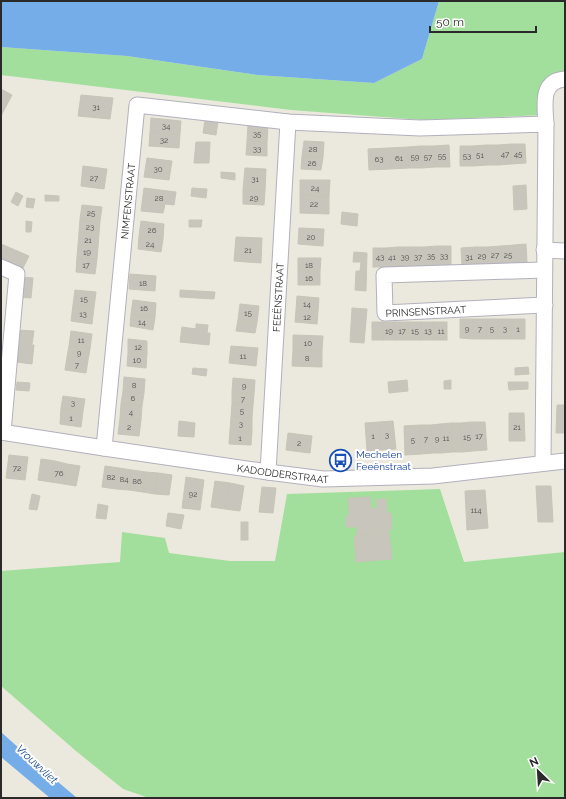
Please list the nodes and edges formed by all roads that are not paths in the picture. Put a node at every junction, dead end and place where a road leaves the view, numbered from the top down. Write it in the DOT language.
graph roads {
  1 [pos="565,78"];
  2 [pos="288,122"];
  3 [pos="546,124"];
  4 [pos="544,250"];
  5 [pos="565,251"];
  6 [pos="1,267"];
  7 [pos="544,270"];
  8 [pos="545,305"];
  9 [pos="6,340"];
  10 [pos="2,432"];
  11 [pos="104,448"];
  12 [pos="565,461"];
  13 [pos="543,463"];
  14 [pos="268,472"];
  1 -- 3 [label="street"];
  2 -- 3 [label="street"];
  2 -- 11 [label="street, NIMFENSTRAAT"];
  2 -- 14 [label="street, FEEËNSTRAAT"];
  3 -- 4 [label="street"];
  4 -- 5 [label="street"];
  4 -- 7 [label="street"];
  6 -- 9 [label="street, KADODDERSTRAAT"];
  7 -- 8 [label="street"];
  7 -- 8 [label="street, PRINSENSTRAAT"];
  8 -- 13 [label="street"];
  9 -- 10 [label="street, KADODDERSTRAAT"];
  10 -- 11 [label="street, KADODDERSTRAAT"];
  11 -- 14 [label="street, KADODDERSTRAAT"];
  12 -- 13 [label="street, KADODDERSTRAAT"];
  13 -- 14 [label="street, KADODDERSTRAAT"];
}
